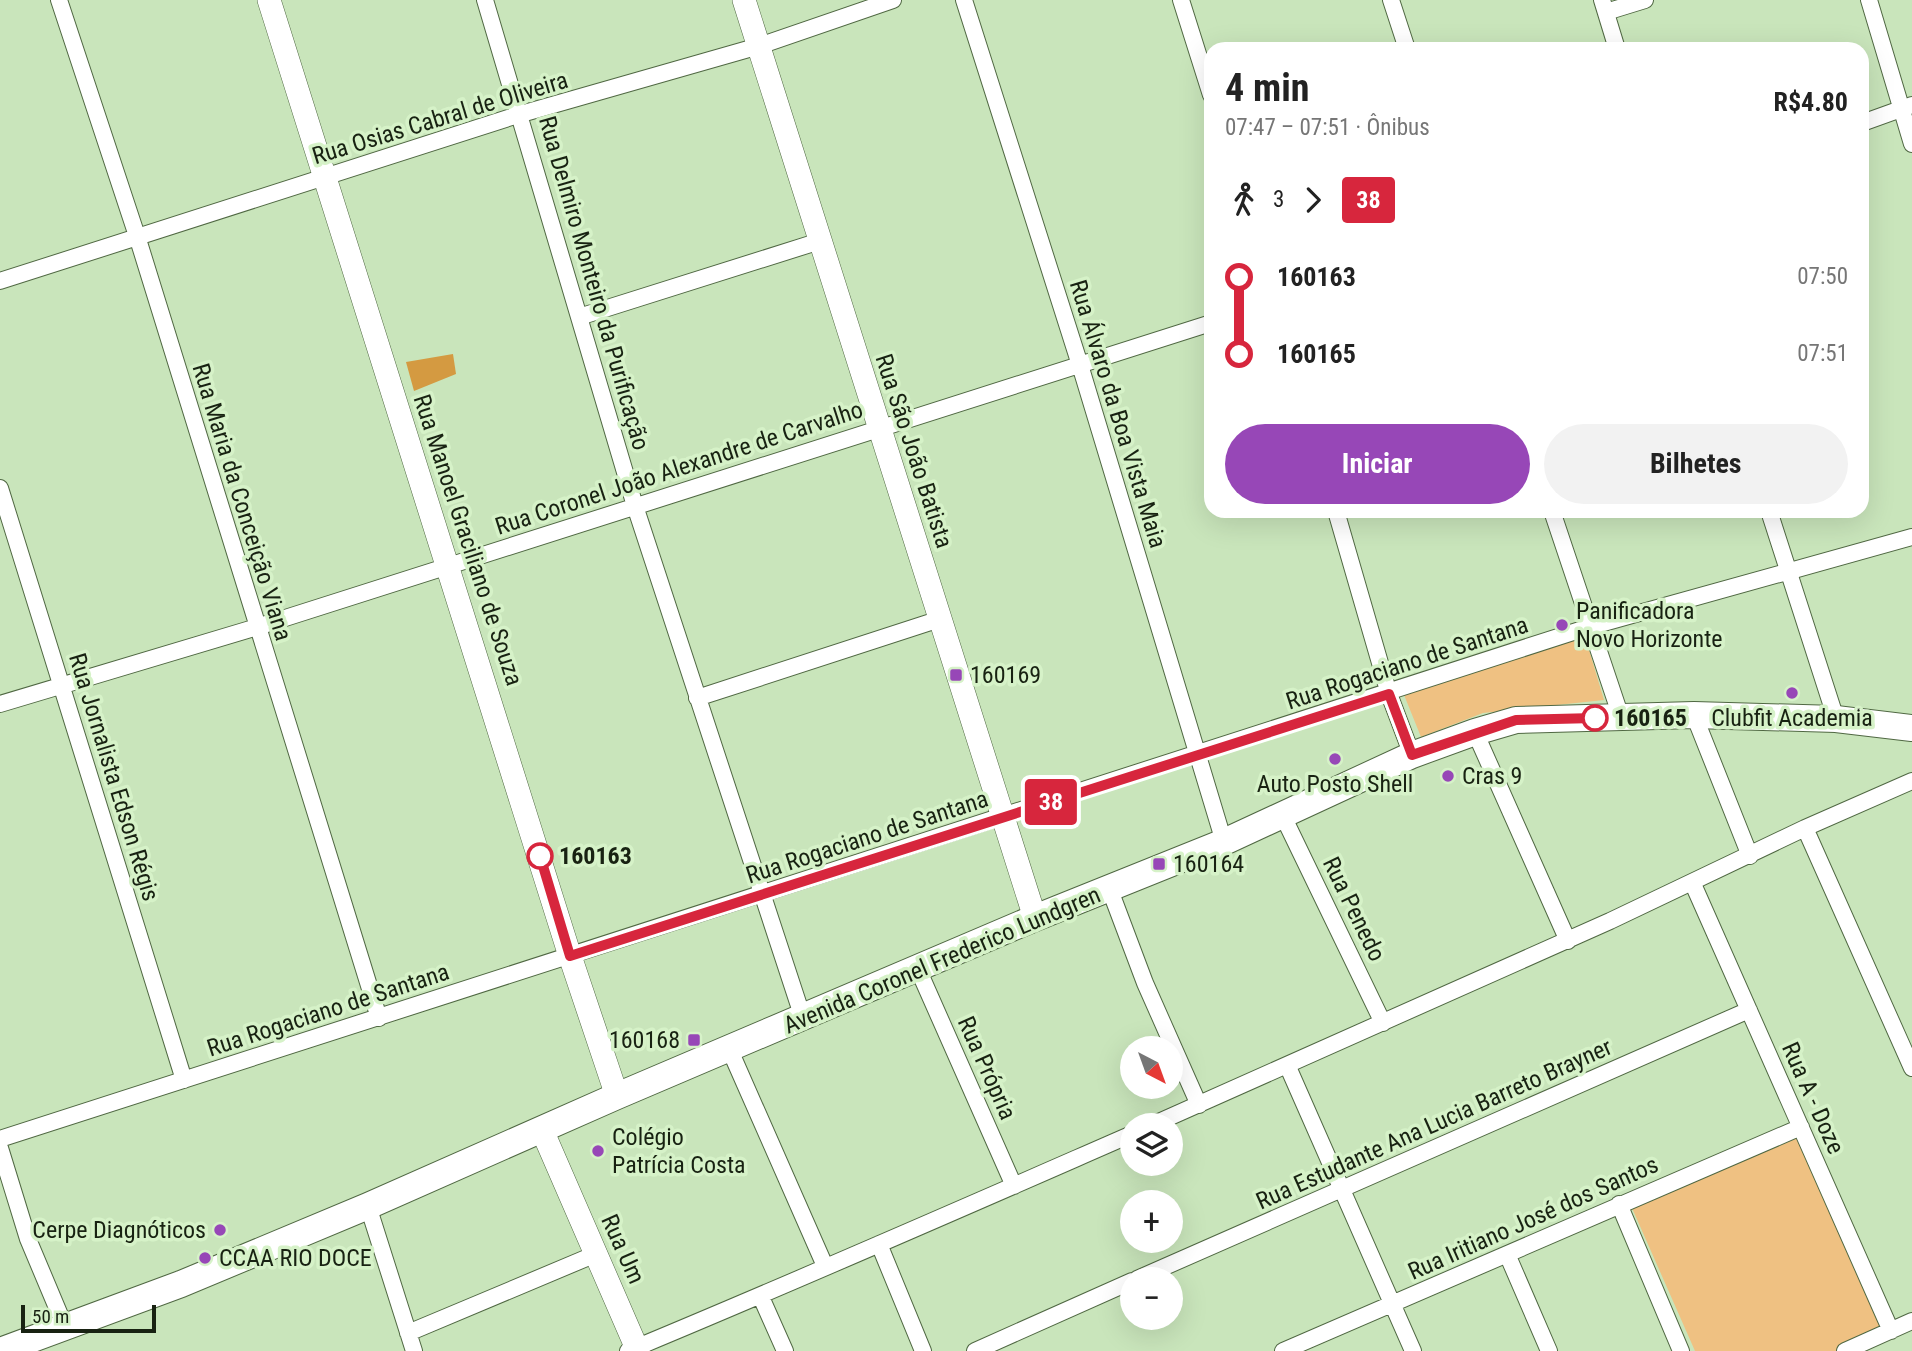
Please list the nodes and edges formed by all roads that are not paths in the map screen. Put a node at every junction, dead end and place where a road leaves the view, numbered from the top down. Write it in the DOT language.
graph roads {
  1 [pos="59,0"];
  2 [pos="269,0"];
  3 [pos="485,0"];
  4 [pos="744,0"];
  5 [pos="893,0"];
  6 [pos="964,0"];
  7 [pos="1181,0"];
  8 [pos="1391,0"];
  9 [pos="1645,0"];
  10 [pos="1869,0"];
  11 [pos="1604,6"];
  12 [pos="1405,42"];
  13 [pos="1615,42"];
  14 [pos="759,46"];
  15 [pos="1204,73"];
  16 [pos="1907,107"];
  17 [pos="521,114"];
  18 [pos="1869,121"];
  19 [pos="1912,144"];
  20 [pos="325,178"];
  21 [pos="137,236"];
  22 [pos="820,241"];
  23 [pos="0,281"];
  24 [pos="579,317"];
  25 [pos="1204,325"];
  26 [pos="1080,365"];
  27 [pos="879,428"];
  28 [pos="0,488"];
  29 [pos="635,506"];
  30 [pos="1338,518"];
  31 [pos="1554,518"];
  32 [pos="1771,518"];
  33 [pos="1912,537"];
  34 [pos="447,564"];
  35 [pos="1789,571"];
  36 [pos="940,619"];
  37 [pos="257,627"];
  38 [pos="1589,627"];
  39 [pos="63,684"];
  40 [pos="1389,694"];
  41 [pos="697,698"];
  42 [pos="0,704"];
  43 [pos="1694,715"];
  44 [pos="1621,717"];
  45 [pos="1836,719"];
  46 [pos="1912,728"];
  47 [pos="1475,732"];
  48 [pos="1197,754"];
  49 [pos="1412,755"];
  50 [pos="1912,781"];
  51 [pos="1006,816"];
  52 [pos="1283,816"];
  53 [pos="1805,828"];
  54 [pos="1224,842"];
  55 [pos="1750,856"];
  56 [pos="1693,884"];
  57 [pos="1110,890"];
  58 [pos="760,895"];
  59 [pos="1035,918"];
  60 [pos="1568,941"];
  61 [pos="570,956"];
  62 [pos="918,970"];
  63 [pos="1749,1010"];
  64 [pos="379,1017"];
  65 [pos="803,1018"];
  66 [pos="1382,1023"];
  67 [pos="729,1048"];
  68 [pos="1288,1067"];
  69 [pos="1912,1068"];
  70 [pos="184,1080"];
  71 [pos="617,1096"];
  72 [pos="1199,1105"];
  73 [pos="1180,1113"];
  74 [pos="1801,1127"];
  75 [pos="542,1130"];
  76 [pos="0,1139"];
  77 [pos="1120,1139"];
  78 [pos="0,1148"];
  79 [pos="1014,1186"];
  80 [pos="1342,1188"];
  81 [pos="1619,1204"];
  82 [pos="368,1206"];
  83 [pos="879,1244"];
  84 [pos="596,1254"];
  85 [pos="1507,1254"];
  86 [pos="825,1266"];
  87 [pos="1163,1267"];
  88 [pos="1120,1286"];
  89 [pos="761,1297"];
  90 [pos="1393,1303"];
  91 [pos="1912,1321"];
  92 [pos="65,1327"];
  93 [pos="1891,1331"];
  94 [pos="408,1332"];
  95 [pos="8,1348"];
  96 [pos="634,1350"];
  97 [pos="414,1351"];
  98 [pos="785,1351"];
  99 [pos="923,1351"];
  100 [pos="975,1351"];
  101 [pos="1283,1351"];
  102 [pos="1413,1351"];
  103 [pos="1549,1351"];
  104 [pos="1681,1351"];
  105 [pos="1845,1351"];
  1 -- 21 [label="street, Rua Maria da Conceição Viana"];
  2 -- 20 [label="street, Rua Manoel Graciliano de Souza"];
  3 -- 17 [label="street, Rua Delmiro Monteiro da Purificação"];
  4 -- 14 [label="street, Rua São João Batista"];
  5 -- 14 [label="street, Rua Osias Cabral de Oliveira"];
  6 -- 26 [label="street, Rua Álvaro da Boa Vista Maia"];
  7 -- 15 [label="street"];
  8 -- 12 [label="street"];
  9 -- 11 [label="street"];
  10 -- 16 [label="street"];
  11 -- 13 [label="street"];
  14 -- 17 [label="street, Rua Osias Cabral de Oliveira"];
  14 -- 22 [label="street, Rua São João Batista"];
  16 -- 18 [label="street"];
  16 -- 19 [label="street"];
  17 -- 20 [label="street, Rua Osias Cabral de Oliveira"];
  17 -- 24 [label="street, Rua Delmiro Monteiro da Purificação"];
  20 -- 21 [label="street, Rua Osias Cabral de Oliveira"];
  20 -- 34 [label="street, Rua Manoel Graciliano de Souza"];
  21 -- 23 [label="street, Rua Osias Cabral de Oliveira"];
  21 -- 37 [label="street, Rua Maria da Conceição Viana"];
  22 -- 24 [label="street"];
  22 -- 27 [label="street, Rua São João Batista"];
  24 -- 29 [label="street, Rua Delmiro Monteiro da Purificação"];
  25 -- 26 [label="street, Rua Coronel João Alexandre de Carvalho"];
  26 -- 27 [label="street, Rua Coronel João Alexandre de Carvalho"];
  26 -- 48 [label="street, Rua Álvaro da Boa Vista Maia"];
  27 -- 29 [label="street, Rua Coronel João Alexandre de Carvalho"];
  27 -- 36 [label="street, Rua São João Batista"];
  28 -- 39 [label="street, Rua Jornalista Edson Régis"];
  29 -- 34 [label="street, Rua Coronel João Alexandre de Carvalho"];
  29 -- 41 [label="street, Rua Delmiro Monteiro da Purificação"];
  30 -- 40 [label="street"];
  31 -- 38 [label="street"];
  32 -- 35 [label="street"];
  33 -- 35 [label="street, Rua Rogaciano de Santana"];
  34 -- 37 [label="street, Rua Coronel João Alexandre de Carvalho"];
  34 -- 61 [label="street, Rua Manoel Graciliano de Souza"];
  35 -- 38 [label="street, Rua Rogaciano de Santana"];
  35 -- 45 [label="street"];
  36 -- 41 [label="street"];
  36 -- 51 [label="street, Rua São João Batista"];
  37 -- 39 [label="street, Rua Coronel João Alexandre de Carvalho"];
  37 -- 64 [label="street, Rua Maria da Conceição Viana"];
  38 -- 40 [label="street, Rua Rogaciano de Santana"];
  38 -- 44 [label="street"];
  39 -- 42 [label="street, Rua Coronel João Alexandre de Carvalho"];
  39 -- 70 [label="street, Rua Jornalista Edson Régis"];
  40 -- 48 [label="street, Rua Rogaciano de Santana"];
  40 -- 49 [label="street"];
  41 -- 58 [label="street, Rua Delmiro Monteiro da Purificação"];
  43 -- 44 [label="main road, Avenida Coronel Frederico Lundgren"];
  43 -- 45 [label="main road, Avenida Coronel Frederico Lundgren"];
  43 -- 55 [label="street"];
  44 -- 47 [label="main road, Avenida Coronel Frederico Lundgren"];
  45 -- 46 [label="main road, Avenida Coronel Frederico Lundgren"];
  47 -- 49 [label="main road, Avenida Coronel Frederico Lundgren"];
  47 -- 60 [label="street"];
  48 -- 51 [label="street, Rua Rogaciano de Santana"];
  48 -- 54 [label="street, Rua Álvaro da Boa Vista Maia"];
  49 -- 52 [label="main road, Avenida Coronel Frederico Lundgren"];
  50 -- 53 [label="street"];
  51 -- 58 [label="street, Rua Rogaciano de Santana"];
  51 -- 59 [label="street, Rua São João Batista"];
  52 -- 54 [label="main road, Avenida Coronel Frederico Lundgren"];
  52 -- 66 [label="street, Rua Penedo"];
  53 -- 55 [label="street"];
  53 -- 69 [label="street"];
  54 -- 57 [label="main road, Avenida Coronel Frederico Lundgren"];
  55 -- 56 [label="street"];
  56 -- 60 [label="street"];
  56 -- 63 [label="street, Rua A - Doze"];
  57 -- 59 [label="main road, Avenida Coronel Frederico Lundgren"];
  57 -- 72 [label="street"];
  58 -- 61 [label="street, Rua Rogaciano de Santana"];
  58 -- 65 [label="street, Rua Delmiro Monteiro da Purificação"];
  59 -- 62 [label="main road, Avenida Coronel Frederico Lundgren"];
  60 -- 66 [label="street"];
  61 -- 64 [label="street, Rua Rogaciano de Santana"];
  61 -- 71 [label="street, Rua Manoel Graciliano de Souza"];
  62 -- 65 [label="main road, Avenida Coronel Frederico Lundgren"];
  62 -- 79 [label="street, Rua Própria"];
  63 -- 74 [label="street, Rua A - Doze"];
  63 -- 80 [label="street, Rua Estudante Ana Lucia Barreto Brayner"];
  64 -- 70 [label="street, Rua Rogaciano de Santana"];
  65 -- 67 [label="main road, Avenida Coronel Frederico Lundgren"];
  66 -- 68 [label="street"];
  67 -- 71 [label="main road, Avenida Coronel Frederico Lundgren"];
  67 -- 86 [label="street"];
  68 -- 72 [label="street"];
  68 -- 80 [label="street"];
  70 -- 76 [label="street, Rua Rogaciano de Santana"];
  71 -- 75 [label="main road, Avenida Coronel Frederico Lundgren"];
  72 -- 73 [label="street"];
  74 -- 81 [label="street, Rua Iritiano José dos Santos"];
  74 -- 93 [label="street, Rua A - Doze"];
  75 -- 82 [label="main road, Avenida Coronel Frederico Lundgren"];
  75 -- 84 [label="street, Rua Um"];
  77 -- 79 [label="street"];
  78 -- 92 [label="street"];
  79 -- 83 [label="street"];
  80 -- 87 [label="street, Rua Estudante Ana Lucia Barreto Brayner"];
  80 -- 90 [label="street"];
  81 -- 85 [label="street, Rua Iritiano José dos Santos"];
  81 -- 104 [label="street"];
  82 -- 92 [label="main road, Avenida Coronel Frederico Lundgren"];
  82 -- 94 [label="street"];
  83 -- 86 [label="street"];
  83 -- 99 [label="street"];
  84 -- 94 [label="street"];
  84 -- 96 [label="street, Rua Um"];
  85 -- 90 [label="street, Rua Iritiano José dos Santos"];
  85 -- 103 [label="street"];
  86 -- 89 [label="street"];
  88 -- 100 [label="street, Rua Estudante Ana Lucia Barreto Brayner"];
  89 -- 96 [label="street"];
  89 -- 98 [label="street"];
  90 -- 101 [label="street, Rua Iritiano José dos Santos"];
  90 -- 102 [label="street"];
  91 -- 93 [label="street"];
  92 -- 95 [label="main road, Avenida Coronel Frederico Lundgren"];
  93 -- 105 [label="street"];
  94 -- 97 [label="street"];
}
